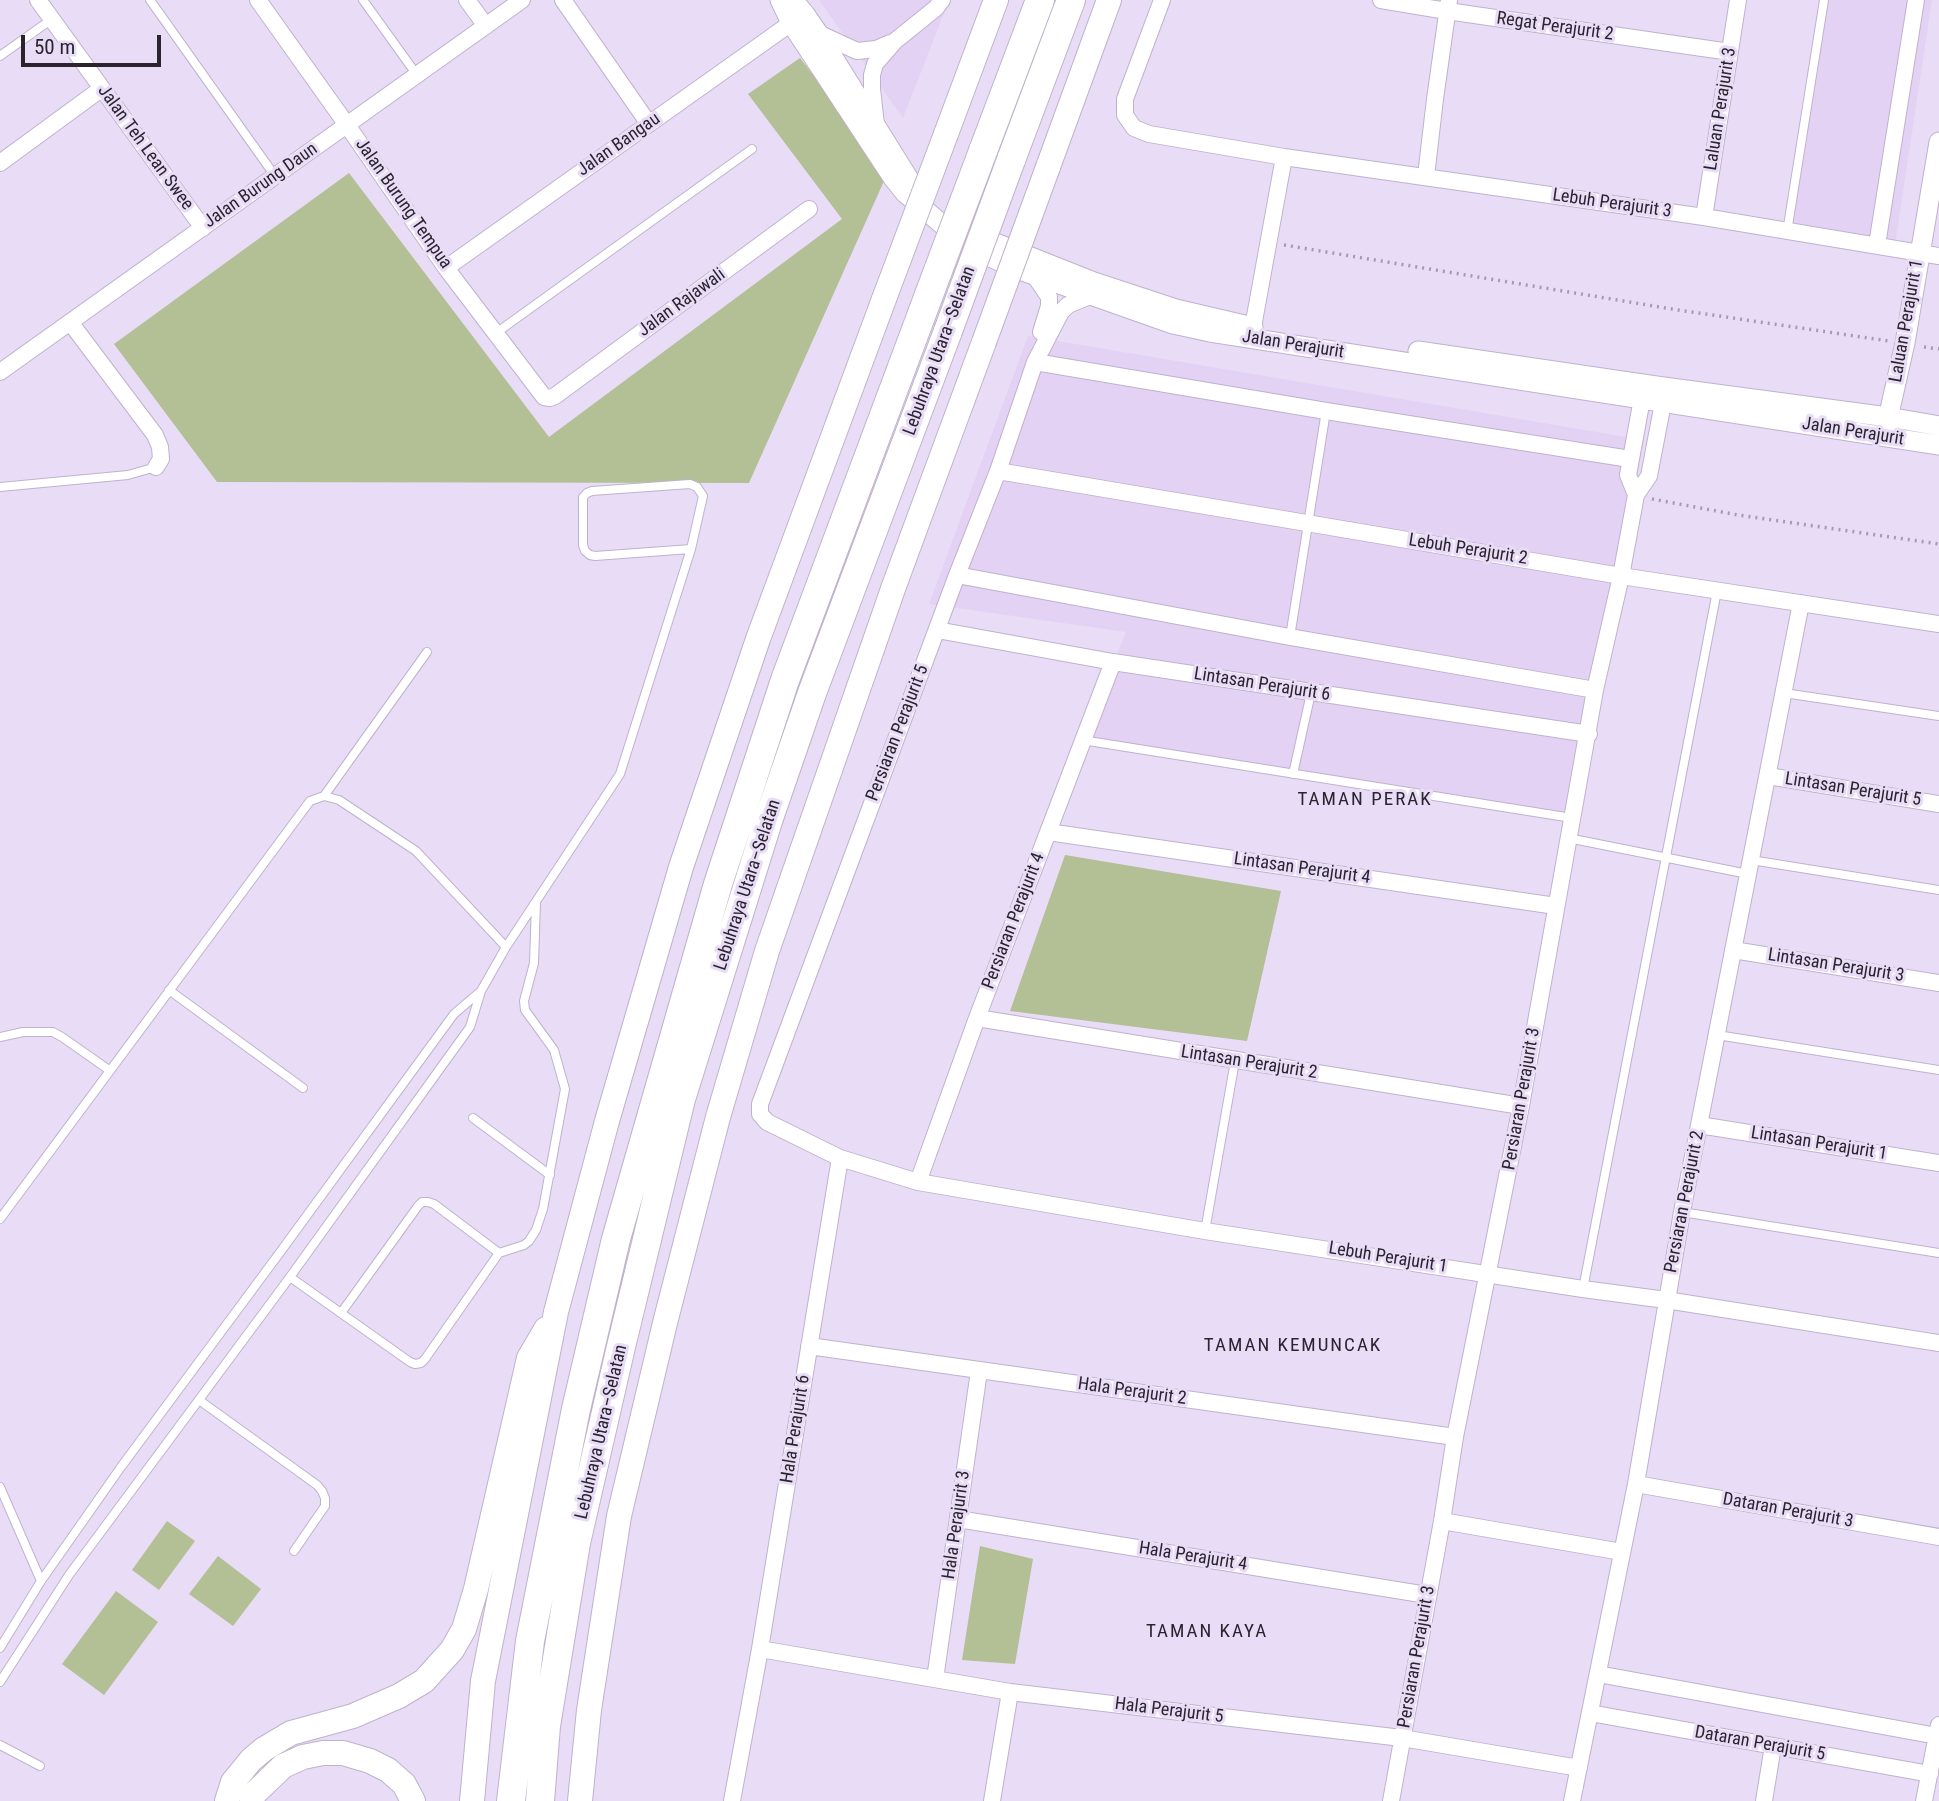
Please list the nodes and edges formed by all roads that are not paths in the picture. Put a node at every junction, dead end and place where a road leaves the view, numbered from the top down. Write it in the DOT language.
graph roads {
  1 [pos="38,0"];
  2 [pos="150,0"];
  3 [pos="258,0"];
  4 [pos="363,0"];
  5 [pos="467,0"];
  6 [pos="522,0"];
  7 [pos="564,0"];
  8 [pos="780,0"];
  9 [pos="942,0"];
  10 [pos="996,0"];
  11 [pos="1040,0"];
  12 [pos="1071,0"];
  13 [pos="1109,0"];
  14 [pos="1162,0"];
  15 [pos="1381,0"];
  16 [pos="1738,0"];
  17 [pos="1824,0"];
  18 [pos="1916,0"];
  19 [pos="1448,6"];
  20 [pos="796,12"];
  21 [pos="52,19"];
  22 [pos="486,26"];
  23 [pos="818,33"];
  24 [pos="895,41"];
  25 [pos="1730,52"];
  26 [pos="0,56"];
  27 [pos="417,75"];
  28 [pos="102,89"];
  29 [pos="649,124"];
  30 [pos="347,125"];
  31 [pos="877,129"];
  32 [pos="1939,142"];
  33 [pos="752,149"];
  34 [pos="1284,157"];
  35 [pos="0,163"];
  36 [pos="1937,175"];
  37 [pos="275,176"];
  38 [pos="1426,176"];
  39 [pos="809,209"];
  40 [pos="1704,217"];
  41 [pos="203,228"];
  42 [pos="1787,232"];
  43 [pos="1877,245"];
  44 [pos="1919,252"];
  45 [pos="1939,256"];
  46 [pos="446,268"];
  47 [pos="1034,275"];
  48 [pos="1090,296"];
  49 [pos="71,322"];
  50 [pos="1253,327"];
  51 [pos="496,333"];
  52 [pos="1035,362"];
  53 [pos="0,372"];
  54 [pos="555,396"];
  55 [pos="1654,396"];
  56 [pos="1326,411"];
  57 [pos="1888,417"];
  58 [pos="1939,426"];
  59 [pos="1884,436"];
  60 [pos="1939,445"];
  61 [pos="1630,459"];
  62 [pos="156,467"];
  63 [pos="998,471"];
  64 [pos="0,487"];
  65 [pos="1636,495"];
  66 [pos="1308,524"];
  67 [pos="691,549"];
  68 [pos="957,575"];
  69 [pos="1621,576"];
  70 [pos="1717,591"];
  71 [pos="1801,603"];
  72 [pos="1939,624"];
  73 [pos="937,630"];
  74 [pos="1290,637"];
  75 [pos="427,652"];
  76 [pos="1113,662"];
  77 [pos="1595,690"];
  78 [pos="1311,692"];
  79 [pos="1784,692"];
  80 [pos="1939,716"];
  81 [pos="1588,734"];
  82 [pos="1082,740"];
  83 [pos="1293,774"];
  84 [pos="1768,776"];
  85 [pos="324,796"];
  86 [pos="1939,804"];
  87 [pos="1572,818"];
  88 [pos="1048,832"];
  89 [pos="1569,838"];
  90 [pos="1665,858"];
  91 [pos="1750,867"];
  92 [pos="1939,890"];
  93 [pos="536,902"];
  94 [pos="1556,906"];
  95 [pos="506,947"];
  96 [pos="1733,950"];
  97 [pos="1939,983"];
  98 [pos="169,990"];
  99 [pos="481,991"];
  100 [pos="977,1018"];
  101 [pos="1717,1035"];
  102 [pos="0,1037"];
  103 [pos="1235,1060"];
  104 [pos="109,1070"];
  105 [pos="1939,1070"];
  106 [pos="303,1088"];
  107 [pos="1521,1106"];
  108 [pos="473,1118"];
  109 [pos="1699,1125"];
  110 [pos="840,1158"];
  111 [pos="1939,1163"];
  112 [pos="550,1175"];
  113 [pos="918,1182"];
  114 [pos="1682,1212"];
  115 [pos="0,1219"];
  116 [pos="1205,1231"];
  117 [pos="1939,1253"];
  118 [pos="499,1254"];
  119 [pos="1489,1273"];
  120 [pos="290,1277"];
  121 [pos="1583,1289"];
  122 [pos="1666,1300"];
  123 [pos="556,1312"];
  124 [pos="341,1313"];
  125 [pos="1939,1343"];
  126 [pos="809,1346"];
  127 [pos="979,1371"];
  128 [pos="199,1400"];
  129 [pos="1455,1437"];
  130 [pos="1636,1484"];
  131 [pos="0,1487"];
  132 [pos="958,1519"];
  133 [pos="1442,1521"];
  134 [pos="1939,1537"];
  135 [pos="294,1551"];
  136 [pos="1622,1552"];
  137 [pos="41,1581"];
  138 [pos="1427,1595"];
  139 [pos="0,1648"];
  140 [pos="760,1649"];
  141 [pos="1598,1674"];
  142 [pos="934,1679"];
  143 [pos="0,1682"];
  144 [pos="1010,1692"];
  145 [pos="589,1710"];
  146 [pos="1590,1713"];
  147 [pos="1938,1730"];
  148 [pos="1402,1738"];
  149 [pos="0,1745"];
  150 [pos="1773,1746"];
  151 [pos="40,1766"];
  152 [pos="1579,1768"];
  153 [pos="1930,1774"];
  154 [pos="227,1801"];
  155 [pos="252,1801"];
  156 [pos="414,1801"];
  157 [pos="472,1801"];
  158 [pos="511,1801"];
  159 [pos="540,1801"];
  160 [pos="580,1801"];
  161 [pos="597,1801"];
  162 [pos="732,1801"];
  163 [pos="992,1801"];
  164 [pos="1391,1801"];
  165 [pos="1573,1801"];
  166 [pos="1764,1801"];
  167 [pos="1924,1801"];
  1 -- 21 [label="street, Jalan Teh Lean Swee"];
  2 -- 37 [label="lane"];
  3 -- 30 [label="street, Jalan Burung Tempua"];
  4 -- 27 [label="lane"];
  5 -- 22 [label="street"];
  6 -- 22 [label="street, Jalan Burung Daun"];
  7 -- 29 [label="street"];
  8 -- 20 [label="street, Jalan Perajurit"];
  9 -- 24 [label="street"];
  10 -- 123 [label="main road, bridge"];
  11 -- 158 [label="highway, Lebuhraya Utara–Selatan, bridge"];
  12 -- 159 [label="highway, Lebuhraya Utara–Selatan, bridge"];
  13 -- 145 [label="main road, bridge"];
  14 -- 34 [label="street, Lebuh Perajurit 3"];
  15 -- 19 [label="street, Regat Perajurit 2"];
  16 -- 25 [label="street, Laluan Perajurit 3"];
  17 -- 42 [label="lane"];
  18 -- 43 [label="street"];
  19 -- 25 [label="street, Regat Perajurit 2"];
  19 -- 38 [label="street"];
  20 -- 23 [label="street, Jalan Perajurit"];
  20 -- 29 [label="street, Jalan Bangau"];
  20 -- 47 [label="street, Jalan Perajurit"];
  21 -- 26 [label="lane"];
  21 -- 28 [label="street, Jalan Teh Lean Swee"];
  22 -- 27 [label="street, Jalan Burung Daun"];
  23 -- 24 [label="street"];
  23 -- 31 [label="street, Jalan Perajurit"];
  24 -- 31 [label="street"];
  25 -- 40 [label="street, Laluan Perajurit 3"];
  27 -- 30 [label="street, Jalan Burung Daun"];
  28 -- 35 [label="street"];
  28 -- 41 [label="street, Jalan Teh Lean Swee"];
  29 -- 46 [label="street, Jalan Bangau"];
  30 -- 37 [label="street, Jalan Burung Daun"];
  30 -- 46 [label="street, Jalan Burung Tempua"];
  31 -- 50 [label="street, Jalan Perajurit"];
  32 -- 36 [label="street, Laluan Perajurit 1"];
  33 -- 51 [label="lane"];
  34 -- 38 [label="street, Lebuh Perajurit 3"];
  34 -- 50 [label="street"];
  36 -- 44 [label="street, Laluan Perajurit 1"];
  37 -- 41 [label="street, Jalan Burung Daun"];
  38 -- 40 [label="street, Lebuh Perajurit 3"];
  39 -- 54 [label="street, Jalan Rajawali"];
  40 -- 42 [label="street, Lebuh Perajurit 3"];
  41 -- 49 [label="street, Jalan Burung Daun"];
  42 -- 43 [label="street, Lebuh Perajurit 3"];
  43 -- 44 [label="street, Lebuh Perajurit 3"];
  44 -- 45 [label="street, Lebuh Perajurit 3"];
  44 -- 57 [label="street, Laluan Perajurit 1"];
  46 -- 51 [label="street, Jalan Burung Tempua"];
  47 -- 48 [label="street, Jalan Perajurit"];
  47 -- 52 [label="street, Persiaran Perajurit 5"];
  48 -- 52 [label="street, Persiaran Perajurit 5"];
  48 -- 55 [label="street, Jalan Perajurit"];
  49 -- 53 [label="street, Jalan Burung Daun"];
  49 -- 62 [label="street"];
  50 -- 55 [label="street, Jalan Perajurit"];
  51 -- 54 [label="street, Jalan Burung Tempua"];
  52 -- 56 [label="street"];
  52 -- 63 [label="street, Persiaran Perajurit 5"];
  55 -- 57 [label="street, Jalan Perajurit"];
  55 -- 59 [label="street, Jalan Perajurit"];
  55 -- 61 [label="street, Persiaran Perajurit 3"];
  55 -- 65 [label="street"];
  56 -- 61 [label="street"];
  56 -- 66 [label="lane"];
  57 -- 58 [label="street, Jalan Perajurit"];
  57 -- 59 [label="street, Laluan Perajurit 1"];
  59 -- 60 [label="street, Jalan Perajurit"];
  61 -- 65 [label="street, Persiaran Perajurit 3"];
  62 -- 64 [label="lane"];
  63 -- 66 [label="street, Lebuh Perajurit 2"];
  63 -- 68 [label="street, Persiaran Perajurit 5"];
  65 -- 69 [label="street, Persiaran Perajurit 3"];
  66 -- 69 [label="street, Lebuh Perajurit 2"];
  66 -- 74 [label="lane"];
  67 -- 67 [label="lane"];
  67 -- 93 [label="lane"];
  68 -- 73 [label="street, Persiaran Perajurit 5"];
  68 -- 74 [label="street"];
  69 -- 70 [label="street, Lebuh Perajurit 2"];
  69 -- 77 [label="street, Persiaran Perajurit 3"];
  70 -- 71 [label="street, Lebuh Perajurit 2"];
  70 -- 90 [label="lane"];
  71 -- 72 [label="street, Lebuh Perajurit 2"];
  71 -- 79 [label="street, Persiaran Perajurit 2"];
  73 -- 76 [label="street, Lintasan Perajurit 6"];
  73 -- 110 [label="street, Persiaran Perajurit 5"];
  74 -- 77 [label="street"];
  75 -- 85 [label="lane"];
  76 -- 78 [label="street, Lintasan Perajurit 6"];
  76 -- 82 [label="street, Persiaran Perajurit 4"];
  77 -- 81 [label="street, Persiaran Perajurit 3"];
  78 -- 81 [label="street, Lintasan Perajurit 6"];
  78 -- 83 [label="lane"];
  79 -- 80 [label="lane"];
  79 -- 84 [label="street, Persiaran Perajurit 2"];
  81 -- 87 [label="street, Persiaran Perajurit 3"];
  82 -- 83 [label="lane"];
  82 -- 88 [label="street, Persiaran Perajurit 4"];
  83 -- 87 [label="lane"];
  84 -- 86 [label="street, Lintasan Perajurit 5"];
  84 -- 91 [label="street, Persiaran Perajurit 2"];
  85 -- 95 [label="lane"];
  85 -- 98 [label="lane"];
  87 -- 89 [label="street, Persiaran Perajurit 3"];
  88 -- 94 [label="street, Lintasan Perajurit 4"];
  88 -- 100 [label="street, Persiaran Perajurit 4"];
  89 -- 90 [label="lane"];
  89 -- 94 [label="street, Persiaran Perajurit 3"];
  90 -- 91 [label="lane"];
  90 -- 121 [label="lane"];
  91 -- 92 [label="lane"];
  91 -- 96 [label="street, Persiaran Perajurit 2"];
  93 -- 95 [label="lane"];
  93 -- 112 [label="lane"];
  94 -- 107 [label="street, Persiaran Perajurit 3"];
  95 -- 99 [label="lane"];
  96 -- 97 [label="street, Lintasan Perajurit 3"];
  96 -- 101 [label="street, Persiaran Perajurit 2"];
  98 -- 104 [label="lane"];
  98 -- 106 [label="lane"];
  99 -- 120 [label="lane"];
  99 -- 137 [label="lane"];
  100 -- 103 [label="street, Lintasan Perajurit 2"];
  100 -- 113 [label="street, Persiaran Perajurit 4"];
  101 -- 105 [label="lane"];
  101 -- 109 [label="street, Persiaran Perajurit 2"];
  102 -- 104 [label="lane"];
  103 -- 107 [label="street, Lintasan Perajurit 2"];
  103 -- 116 [label="lane"];
  104 -- 115 [label="lane"];
  107 -- 119 [label="street, Persiaran Perajurit 3"];
  108 -- 112 [label="lane"];
  109 -- 111 [label="street, Lintasan Perajurit 1"];
  109 -- 114 [label="street, Persiaran Perajurit 2"];
  110 -- 113 [label="street, Lebuh Perajurit 1"];
  110 -- 126 [label="street, Hala Perajurit 6"];
  112 -- 118 [label="lane"];
  113 -- 116 [label="street, Lebuh Perajurit 1"];
  114 -- 117 [label="lane"];
  114 -- 122 [label="street, Persiaran Perajurit 2"];
  116 -- 119 [label="street, Lebuh Perajurit 1"];
  118 -- 124 [label="lane"];
  118 -- 124 [label="lane"];
  119 -- 121 [label="street, Lebuh Perajurit 1"];
  119 -- 129 [label="street, Persiaran Perajurit 3"];
  120 -- 124 [label="lane"];
  120 -- 128 [label="lane"];
  121 -- 122 [label="street, Lebuh Perajurit 1"];
  122 -- 125 [label="street, Lebuh Perajurit 1"];
  122 -- 130 [label="street, Persiaran Perajurit 2"];
  123 -- 154 [label="main road"];
  123 -- 157 [label="main road"];
  126 -- 127 [label="street, Hala Perajurit 2"];
  126 -- 140 [label="street, Hala Perajurit 6"];
  127 -- 129 [label="street, Hala Perajurit 2"];
  127 -- 132 [label="street, Hala Perajurit 3"];
  128 -- 135 [label="lane"];
  128 -- 143 [label="lane"];
  129 -- 133 [label="street, Persiaran Perajurit 3"];
  130 -- 134 [label="street, Dataran Perajurit 3"];
  130 -- 136 [label="street, Persiaran Perajurit 2"];
  131 -- 137 [label="lane"];
  132 -- 138 [label="street, Hala Perajurit 4"];
  132 -- 142 [label="street, Hala Perajurit 3"];
  133 -- 136 [label="street"];
  133 -- 138 [label="street, Persiaran Perajurit 3"];
  136 -- 141 [label="street, Persiaran Perajurit 2"];
  137 -- 139 [label="lane"];
  138 -- 148 [label="street, Persiaran Perajurit 3"];
  140 -- 142 [label="street, Hala Perajurit 5"];
  140 -- 162 [label="street, Hala Perajurit 6"];
  141 -- 146 [label="street, Persiaran Perajurit 2"];
  141 -- 147 [label="street"];
  142 -- 144 [label="street, Hala Perajurit 5"];
  144 -- 148 [label="street, Hala Perajurit 5"];
  144 -- 163 [label="street"];
  145 -- 160 [label="main road"];
  145 -- 161 [label="main road"];
  146 -- 150 [label="street, Dataran Perajurit 5"];
  146 -- 152 [label="street, Persiaran Perajurit 2"];
  147 -- 153 [label="street"];
  148 -- 152 [label="street, Hala Perajurit 5"];
  148 -- 164 [label="street, Persiaran Perajurit 3"];
  149 -- 151 [label="lane"];
  150 -- 153 [label="street, Dataran Perajurit 5"];
  150 -- 166 [label="street"];
  152 -- 165 [label="street, Persiaran Perajurit 2"];
  153 -- 167 [label="street"];
  155 -- 156 [label="main road"];
}
